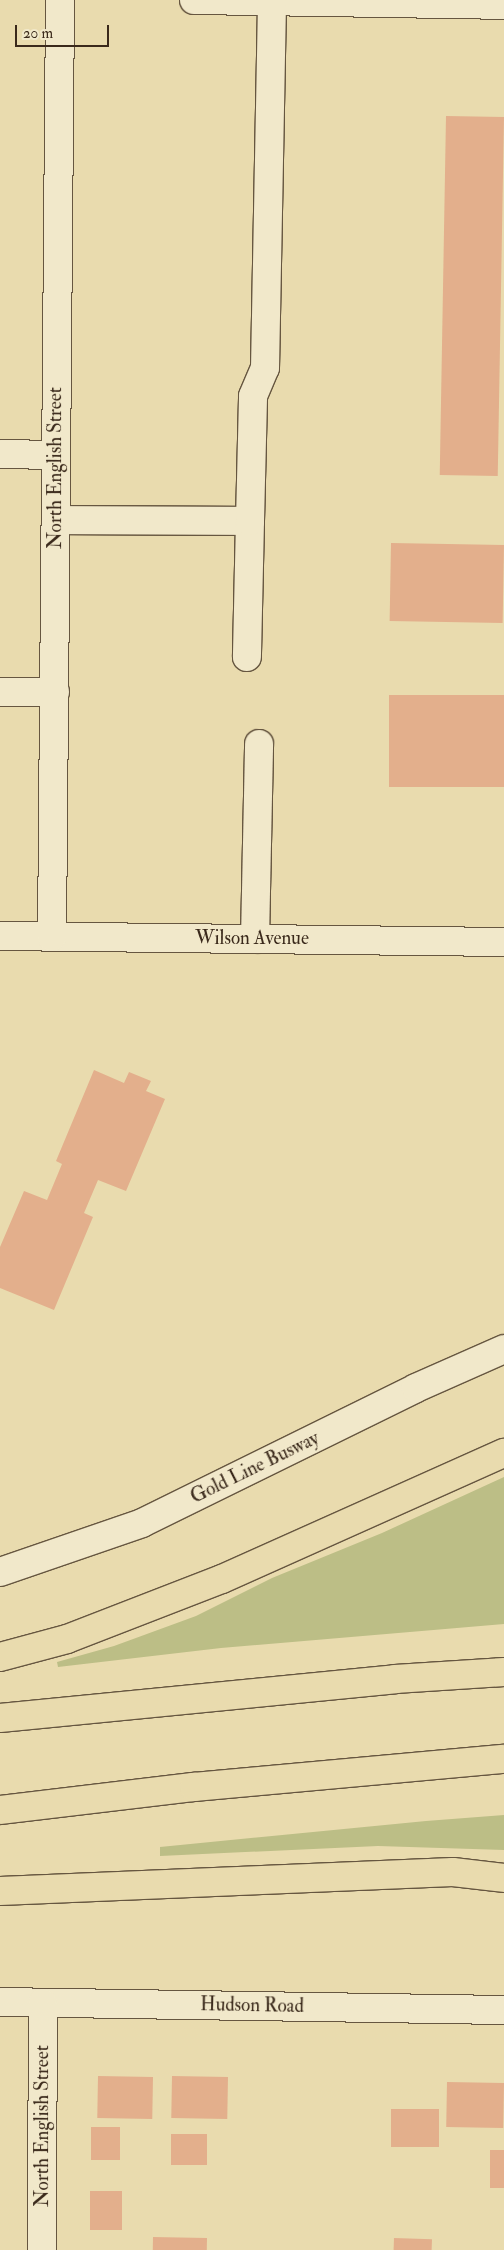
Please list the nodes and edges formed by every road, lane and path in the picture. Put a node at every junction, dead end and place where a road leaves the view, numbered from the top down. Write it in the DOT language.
graph roads {
  1 [pos="60,0"];
  2 [pos="194,0"];
  3 [pos="272,1"];
  4 [pos="364,1"];
  5 [pos="504,4"];
  6 [pos="0,454"];
  7 [pos="56,455"];
  8 [pos="56,520"];
  9 [pos="250,521"];
  10 [pos="247,657"];
  11 [pos="0,692"];
  12 [pos="54,692"];
  13 [pos="259,744"];
  14 [pos="0,936"];
  15 [pos="52,937"];
  16 [pos="255,939"];
  17 [pos="504,942"];
  18 [pos="504,1348"];
  19 [pos="504,1453"];
  20 [pos="0,1572"];
  21 [pos="0,1657"];
  22 [pos="504,1672"];
  23 [pos="0,1718"];
  24 [pos="504,1759"];
  25 [pos="0,1810"];
  26 [pos="504,1878"];
  27 [pos="0,1891"];
  28 [pos="0,2002"];
  29 [pos="43,2003"];
  30 [pos="504,2010"];
  31 [pos="42,2250"];
  1 -- 7 [label="street, North English Street"];
  2 -- 3 [label="street"];
  3 -- 4 [label="street"];
  3 -- 9 [label="street"];
  4 -- 5 [label="street"];
  6 -- 7 [label="street"];
  7 -- 8 [label="street, North English Street"];
  8 -- 9 [label="street"];
  8 -- 12 [label="street, North English Street"];
  9 -- 10 [label="street"];
  11 -- 12 [label="street"];
  12 -- 15 [label="street, North English Street"];
  13 -- 16 [label="street"];
  14 -- 15 [label="street, Wilson Avenue"];
  15 -- 16 [label="street, Wilson Avenue"];
  16 -- 17 [label="street, Wilson Avenue"];
  18 -- 20 [label="street, Gold Line Busway"];
  19 -- 21 [label="highway"];
  22 -- 23 [label="highway"];
  24 -- 25 [label="highway"];
  26 -- 27 [label="highway"];
  28 -- 29 [label="street, Hudson Road"];
  29 -- 30 [label="street, Hudson Road"];
  29 -- 31 [label="street, North English Street"];
}
